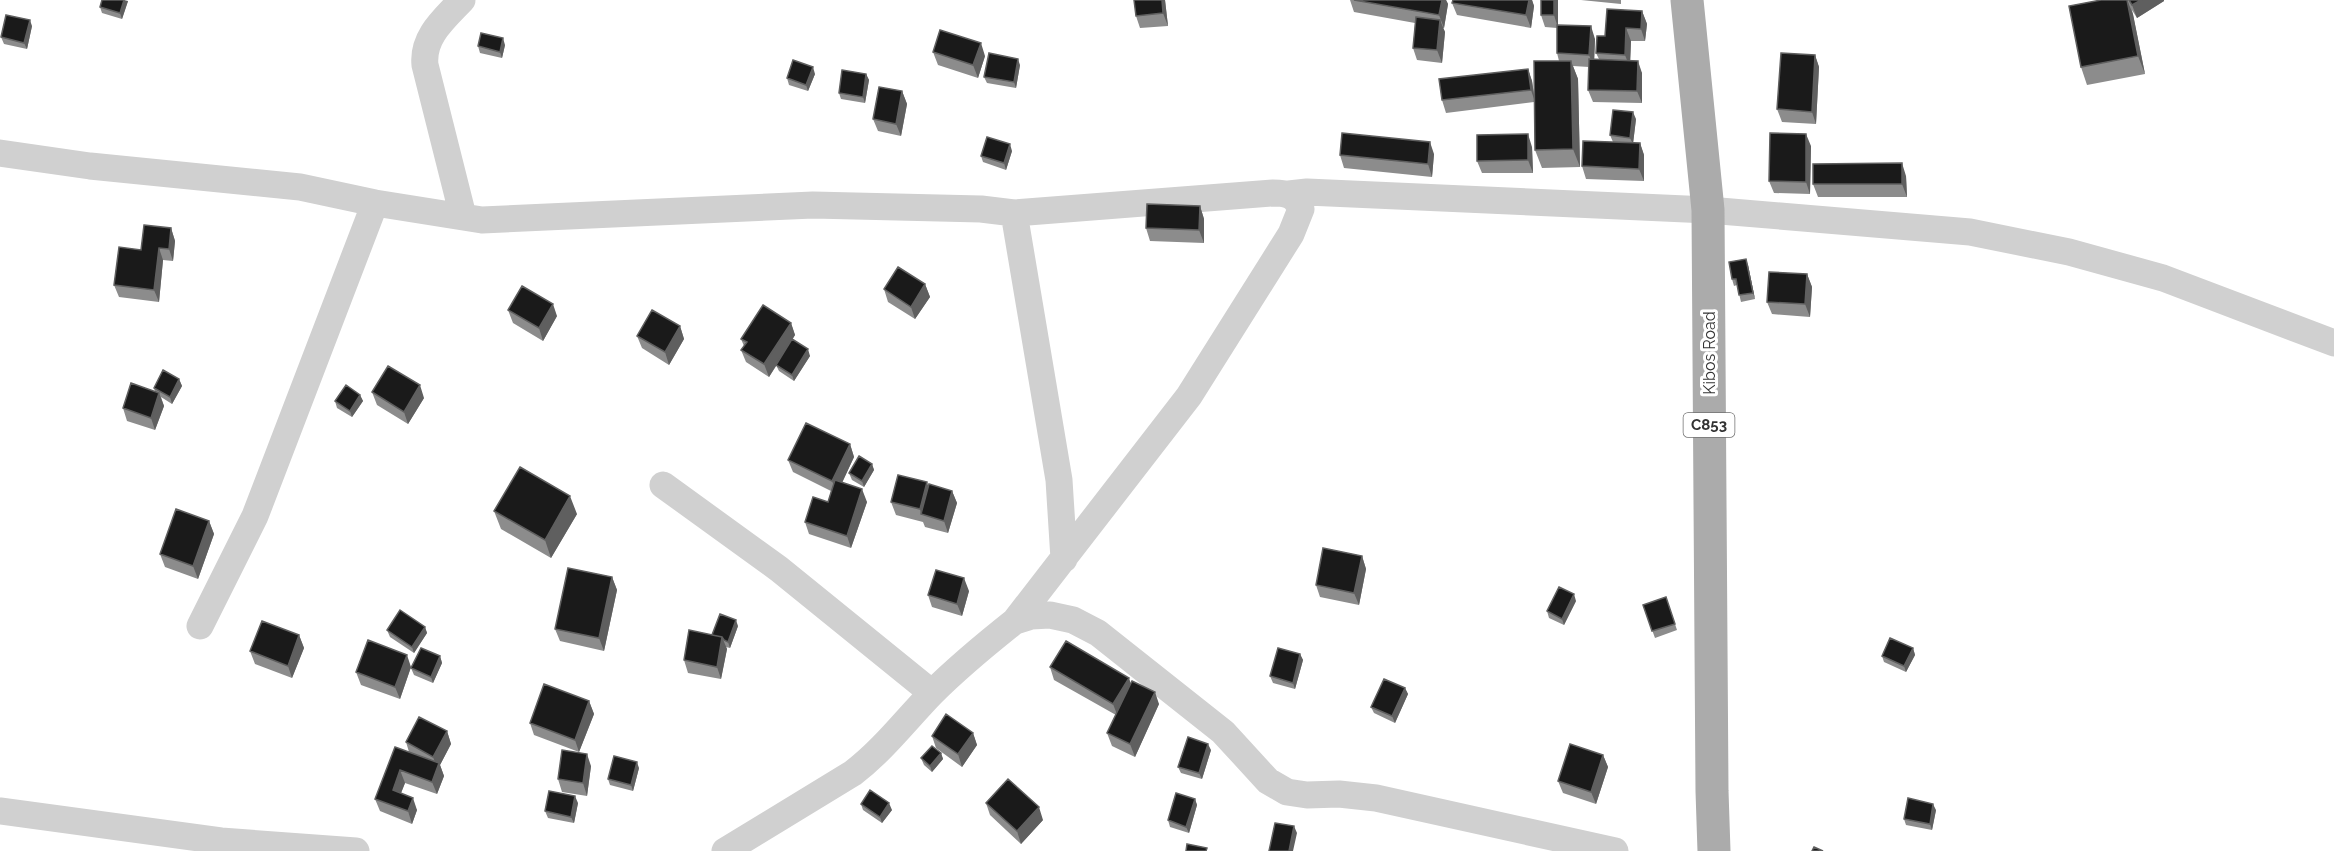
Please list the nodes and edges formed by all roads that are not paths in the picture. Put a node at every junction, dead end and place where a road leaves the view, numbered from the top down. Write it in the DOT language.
graph roads {
  1 [pos="462,0"];
  2 [pos="1687,0"];
  3 [pos="0,153"];
  4 [pos="1289,194"];
  5 [pos="375,203"];
  6 [pos="1708,210"];
  7 [pos="1014,213"];
  8 [pos="463,216"];
  9 [pos="2334,344"];
  10 [pos="663,484"];
  11 [pos="1064,559"];
  12 [pos="1015,621"];
  13 [pos="200,626"];
  14 [pos="932,693"];
  15 [pos="0,811"];
  16 [pos="356,851"];
  17 [pos="725,851"];
  18 [pos="1615,851"];
  19 [pos="1714,851"];
  1 -- 8 [label="street"];
  2 -- 6 [label="main road, Kibos Road / C853"];
  3 -- 5 [label="street"];
  4 -- 6 [label="street"];
  4 -- 7 [label="street"];
  4 -- 11 [label="street"];
  5 -- 8 [label="street"];
  5 -- 13 [label="street"];
  6 -- 9 [label="street"];
  6 -- 19 [label="main road, Kibos Road / C853"];
  7 -- 8 [label="street"];
  7 -- 11 [label="street"];
  10 -- 14 [label="street"];
  11 -- 12 [label="street"];
  12 -- 14 [label="street"];
  12 -- 18 [label="street"];
  14 -- 17 [label="street"];
  15 -- 16 [label="street"];
}
